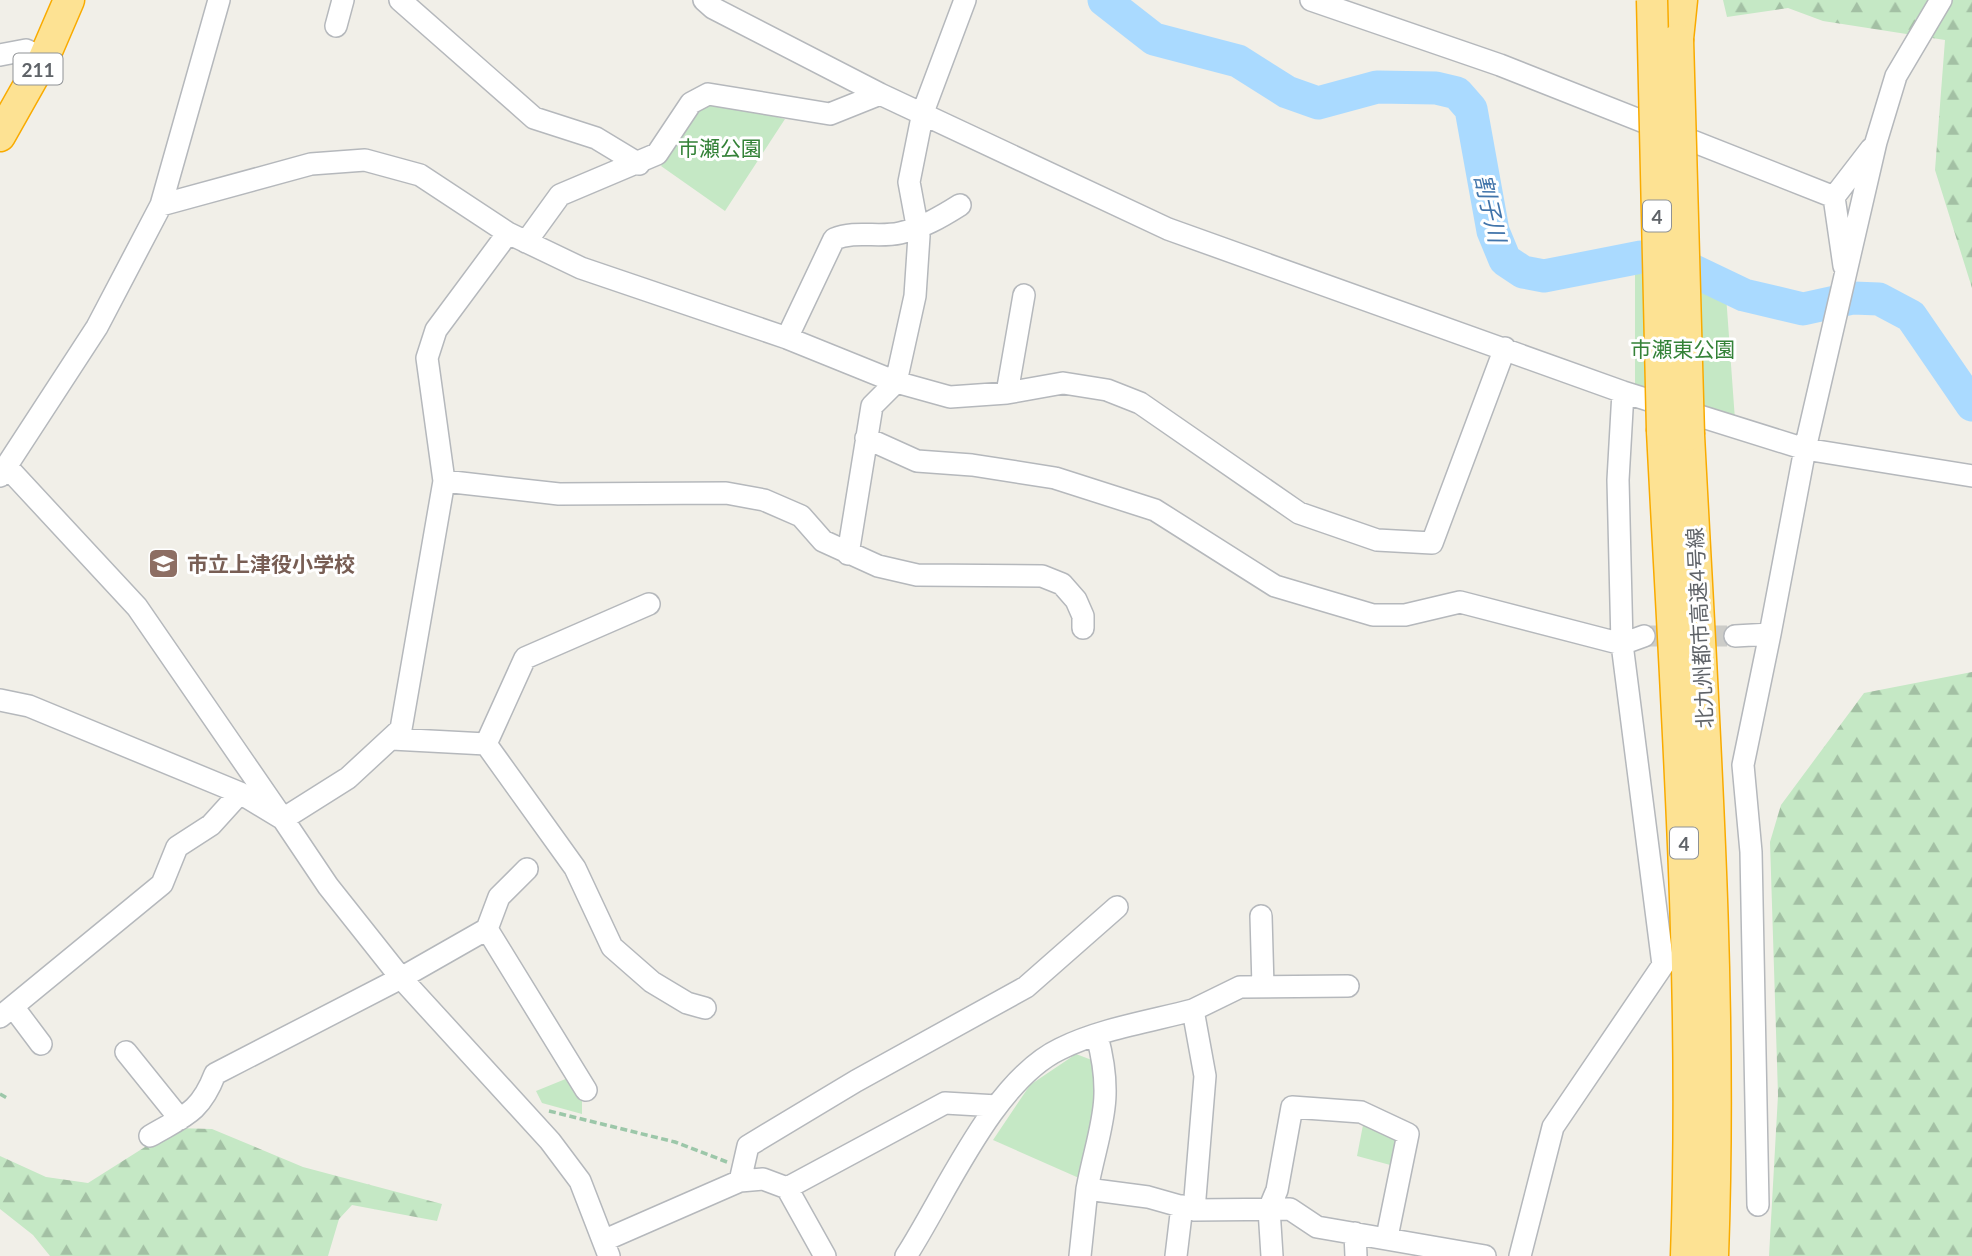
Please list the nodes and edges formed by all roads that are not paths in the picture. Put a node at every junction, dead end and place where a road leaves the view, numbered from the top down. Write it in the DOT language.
graph roads {
  1 [pos="49,0"];
  2 [pos="69,0"];
  3 [pos="219,0"];
  4 [pos="343,0"];
  5 [pos="400,0"];
  6 [pos="704,0"];
  7 [pos="965,0"];
  8 [pos="1311,0"];
  9 [pos="1652,0"];
  10 [pos="1680,0"];
  11 [pos="1941,0"];
  12 [pos="337,26"];
  13 [pos="23,54"];
  14 [pos="880,94"];
  15 [pos="0,98"];
  16 [pos="923,112"];
  17 [pos="0,136"];
  18 [pos="1876,142"];
  19 [pos="639,164"];
  20 [pos="1834,197"];
  21 [pos="161,205"];
  22 [pos="960,205"];
  23 [pos="917,227"];
  24 [pos="517,237"];
  25 [pos="1846,279"];
  26 [pos="1024,295"];
  27 [pos="786,338"];
  28 [pos="1505,348"];
  29 [pos="896,382"];
  30 [pos="1623,392"];
  31 [pos="1007,393"];
  32 [pos="1675,433"];
  33 [pos="866,438"];
  34 [pos="1805,449"];
  35 [pos="3,472"];
  36 [pos="1972,476"];
  37 [pos="444,481"];
  38 [pos="848,554"];
  39 [pos="649,604"];
  40 [pos="1083,628"];
  41 [pos="1770,634"];
  42 [pos="1644,636"];
  43 [pos="1735,636"];
  44 [pos="1622,644"];
  45 [pos="0,700"];
  46 [pos="392,739"];
  47 [pos="486,744"];
  48 [pos="240,793"];
  49 [pos="283,819"];
  50 [pos="527,869"];
  51 [pos="1117,907"];
  52 [pos="1261,916"];
  53 [pos="487,929"];
  54 [pos="401,978"];
  55 [pos="1348,986"];
  56 [pos="1263,987"];
  57 [pos="705,1008"];
  58 [pos="1194,1010"];
  59 [pos="7,1013"];
  60 [pos="1097,1036"];
  61 [pos="41,1044"];
  62 [pos="126,1052"];
  63 [pos="586,1090"];
  64 [pos="997,1106"];
  65 [pos="180,1119"];
  66 [pos="150,1136"];
  67 [pos="741,1174"];
  68 [pos="787,1188"];
  69 [pos="1087,1189"];
  70 [pos="1758,1205"];
  71 [pos="1188,1208"];
  72 [pos="1269,1209"];
  73 [pos="1355,1233"];
  74 [pos="1387,1237"];
  75 [pos="607,1248"];
  76 [pos="1434,1251"];
  77 [pos="915,1254"];
  78 [pos="825,1256"];
  79 [pos="1080,1256"];
  80 [pos="1175,1256"];
  81 [pos="1272,1256"];
  82 [pos="1356,1256"];
  83 [pos="1485,1256"];
  84 [pos="1520,1256"];
  85 [pos="1686,1256"];
  86 [pos="1713,1256"];
  1 -- 13 [label="highway, 211"];
  2 -- 13 [label="highway, 211"];
  3 -- 21 [label="street"];
  4 -- 12 [label="street"];
  5 -- 19 [label="street"];
  6 -- 14 [label="street"];
  7 -- 16 [label="street"];
  8 -- 20 [label="street"];
  9 -- 32 [label="highway, 北九州都市高速4号線 / 4, bridge"];
  10 -- 32 [label="highway, 北九州都市高速4号線 / 4, bridge"];
  11 -- 18 [label="street"];
  13 -- 15 [label="highway, 211"];
  13 -- 17 [label="highway, 211"];
  14 -- 16 [label="street"];
  14 -- 19 [label="street"];
  16 -- 23 [label="street"];
  16 -- 28 [label="street"];
  18 -- 20 [label="street"];
  18 -- 25 [label="street"];
  19 -- 24 [label="street"];
  20 -- 25 [label="street"];
  21 -- 24 [label="street"];
  21 -- 35 [label="street"];
  22 -- 23 [label="street"];
  23 -- 27 [label="street"];
  23 -- 29 [label="street"];
  24 -- 27 [label="street"];
  24 -- 37 [label="street"];
  25 -- 34 [label="street"];
  26 -- 31 [label="street"];
  27 -- 29 [label="street"];
  28 -- 30 [label="street"];
  28 -- 31 [label="street"];
  29 -- 31 [label="street"];
  29 -- 33 [label="street"];
  30 -- 34 [label="street"];
  30 -- 44 [label="street"];
  32 -- 85 [label="highway, 北九州都市高速4号線 / 4"];
  32 -- 86 [label="highway, 北九州都市高速4号線 / 4"];
  33 -- 38 [label="street"];
  33 -- 44 [label="street"];
  34 -- 36 [label="street"];
  34 -- 41 [label="street"];
  35 -- 49 [label="street"];
  37 -- 38 [label="street"];
  37 -- 46 [label="street"];
  38 -- 40 [label="street"];
  39 -- 47 [label="street"];
  41 -- 43 [label="street"];
  41 -- 70 [label="street"];
  42 -- 44 [label="street"];
  44 -- 84 [label="street"];
  45 -- 48 [label="street"];
  46 -- 47 [label="street"];
  46 -- 49 [label="street"];
  47 -- 57 [label="street"];
  48 -- 49 [label="street"];
  48 -- 59 [label="street"];
  49 -- 54 [label="street"];
  50 -- 53 [label="street"];
  51 -- 67 [label="street"];
  52 -- 56 [label="street"];
  53 -- 54 [label="street"];
  53 -- 63 [label="street"];
  54 -- 65 [label="street"];
  54 -- 75 [label="street"];
  55 -- 56 [label="street"];
  56 -- 58 [label="street"];
  58 -- 60 [label="street"];
  58 -- 71 [label="street"];
  59 -- 61 [label="street"];
  60 -- 64 [label="street"];
  60 -- 69 [label="street"];
  62 -- 65 [label="street"];
  64 -- 68 [label="street"];
  64 -- 77 [label="street"];
  65 -- 66 [label="street"];
  67 -- 68 [label="street"];
  67 -- 75 [label="street"];
  68 -- 78 [label="street"];
  69 -- 71 [label="street"];
  69 -- 79 [label="street"];
  71 -- 72 [label="street"];
  71 -- 80 [label="street"];
  72 -- 73 [label="street"];
  72 -- 74 [label="street"];
  72 -- 81 [label="street"];
  73 -- 74 [label="street"];
  73 -- 82 [label="street"];
  74 -- 76 [label="street"];
  76 -- 83 [label="street"];
}
